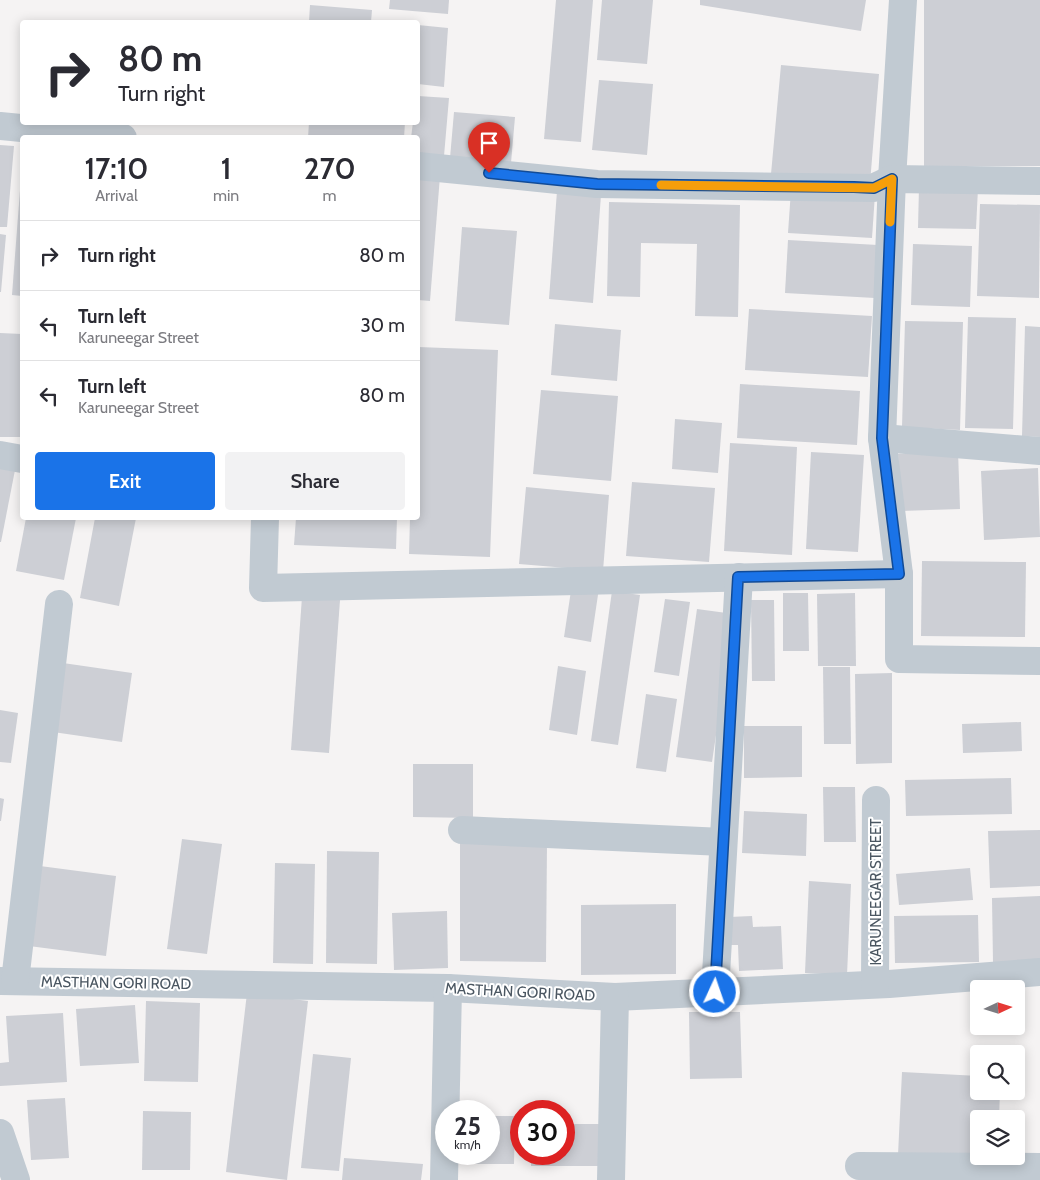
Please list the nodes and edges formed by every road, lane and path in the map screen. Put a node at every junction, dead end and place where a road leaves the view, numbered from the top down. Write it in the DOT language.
graph roads {
  1 [pos="902,0"];
  2 [pos="0,126"];
  3 [pos="92,135"];
  4 [pos="420,166"];
  5 [pos="892,179"];
  6 [pos="1040,181"];
  7 [pos="882,438"];
  8 [pos="1040,451"];
  9 [pos="0,455"];
  10 [pos="20,459"];
  11 [pos="265,520"];
  12 [pos="899,574"];
  13 [pos="738,577"];
  14 [pos="59,604"];
  15 [pos="1040,661"];
  16 [pos="876,800"];
  17 [pos="462,830"];
  18 [pos="723,842"];
  19 [pos="1040,972"];
  20 [pos="7,981"];
  21 [pos="875,984"];
  22 [pos="448,988"];
  23 [pos="715,992"];
  24 [pos="615,997"];
  25 [pos="0,1133"];
  26 [pos="859,1166"];
  27 [pos="1040,1167"];
  28 [pos="16,1180"];
  29 [pos="444,1180"];
  30 [pos="611,1180"];
  1 -- 5 [label="street"];
  2 -- 3 [label="street"];
  4 -- 5 [label="street"];
  5 -- 6 [label="street"];
  5 -- 7 [label="street"];
  7 -- 8 [label="street"];
  7 -- 12 [label="street"];
  9 -- 10 [label="street"];
  11 -- 13 [label="street"];
  12 -- 13 [label="street"];
  12 -- 15 [label="street"];
  13 -- 18 [label="street"];
  14 -- 20 [label="street"];
  16 -- 21 [label="street, KARUNEEGAR STREET"];
  17 -- 18 [label="street"];
  18 -- 23 [label="street"];
  19 -- 21 [label="street, MASTHAN GORI ROAD"];
  20 -- 22 [label="street, MASTHAN GORI ROAD"];
  21 -- 23 [label="street, MASTHAN GORI ROAD"];
  22 -- 24 [label="street, MASTHAN GORI ROAD"];
  22 -- 29 [label="street"];
  23 -- 24 [label="street, MASTHAN GORI ROAD"];
  24 -- 30 [label="street"];
  25 -- 28 [label="street"];
  26 -- 27 [label="street"];
}
